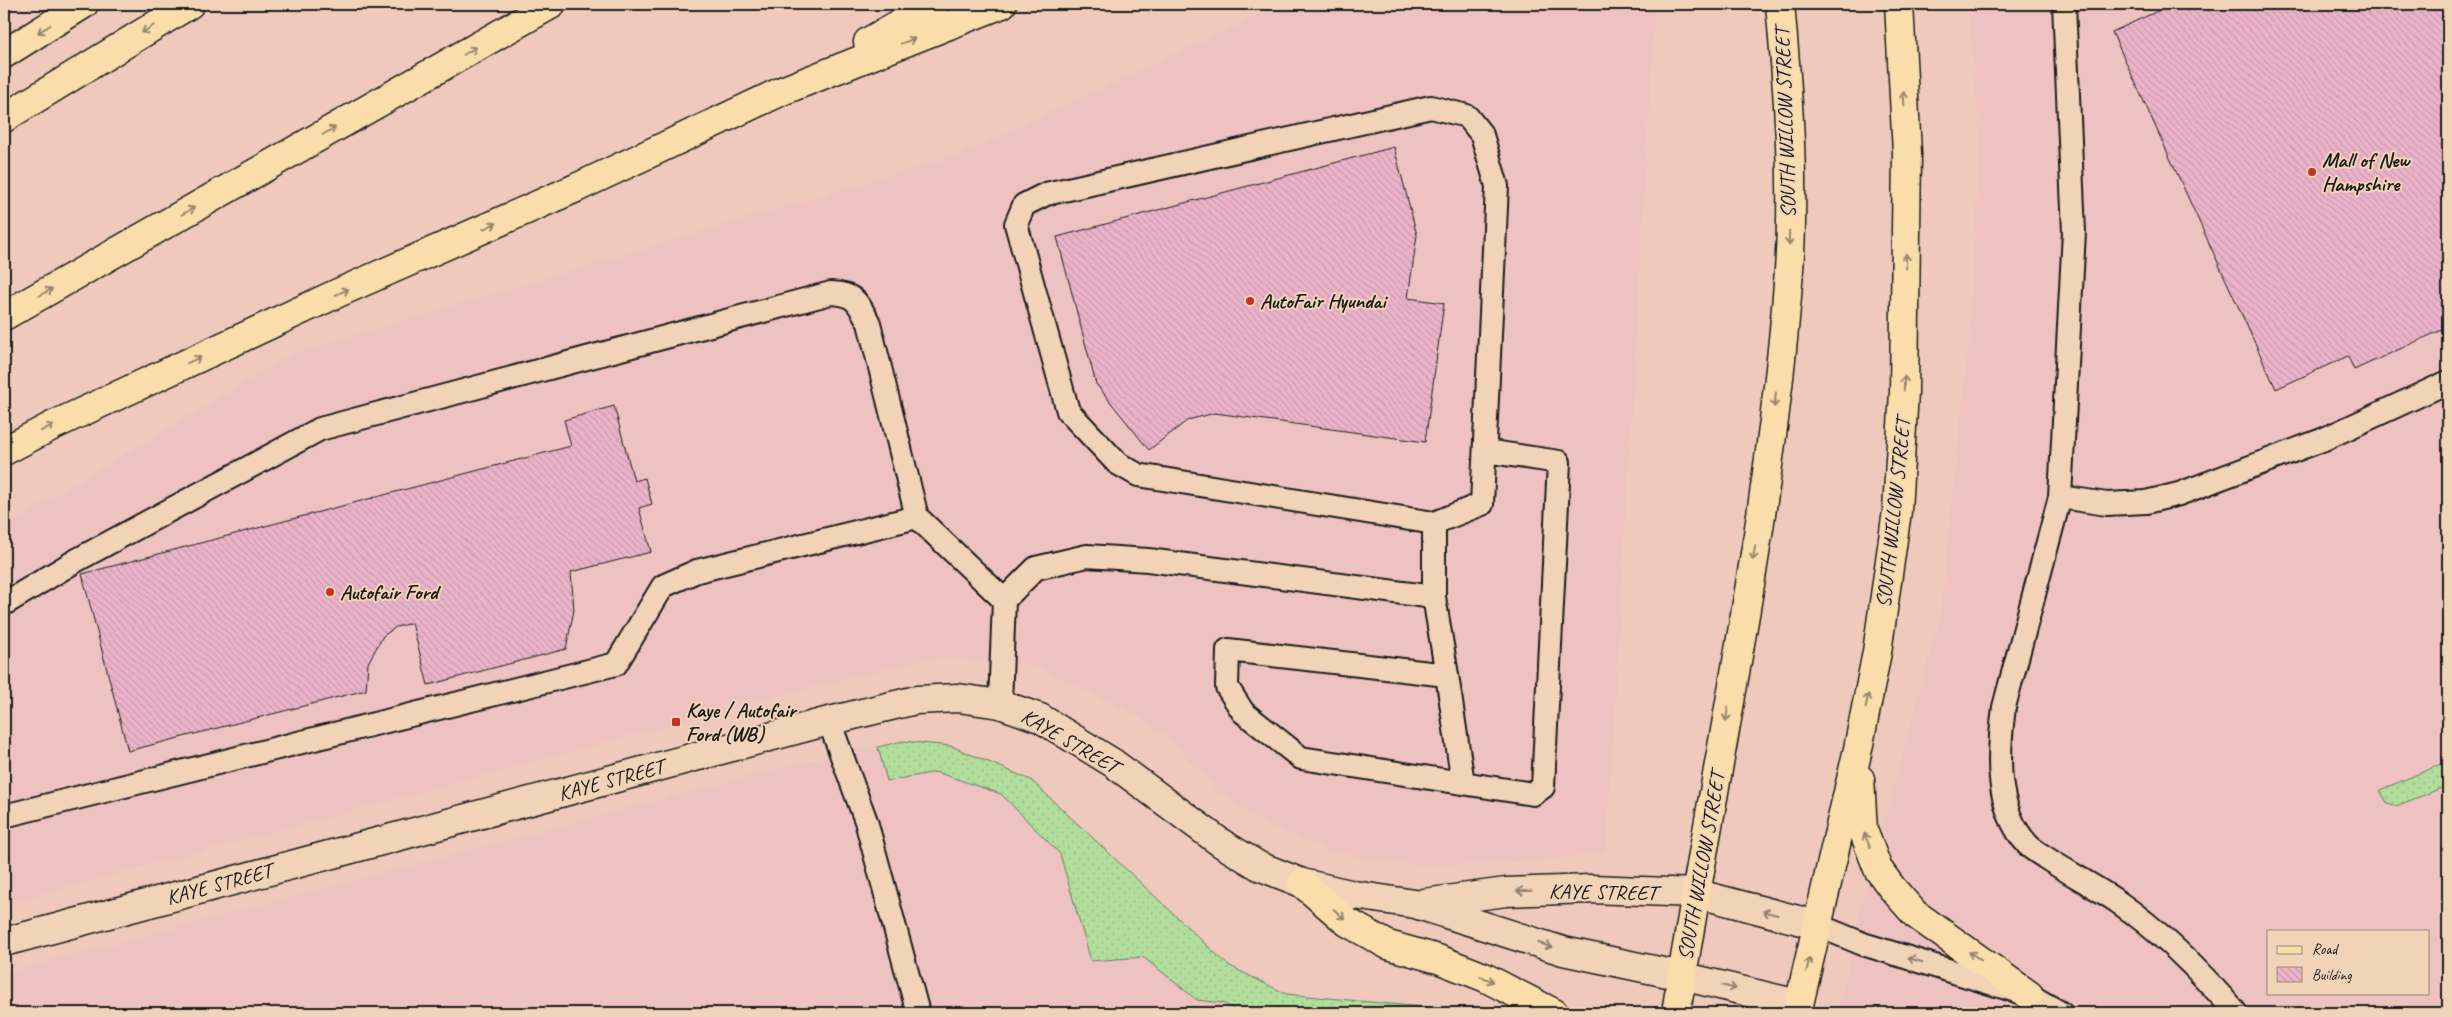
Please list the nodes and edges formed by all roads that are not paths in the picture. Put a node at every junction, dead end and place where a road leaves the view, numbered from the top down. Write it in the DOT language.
graph roads {
  1 [pos="84,4"];
  2 [pos="190,4"];
  3 [pos="552,4"];
  4 [pos="934,4"];
  5 [pos="1002,4"];
  6 [pos="1780,4"];
  7 [pos="1899,4"];
  8 [pos="2064,4"];
  9 [pos="4,54"];
  10 [pos="782,90"];
  11 [pos="4,118"];
  12 [pos="4,316"];
  13 [pos="2448,382"];
  14 [pos="1485,450"];
  15 [pos="4,451"];
  16 [pos="2060,497"];
  17 [pos="916,517"];
  18 [pos="1434,523"];
  19 [pos="1434,597"];
  20 [pos="1004,600"];
  21 [pos="4,604"];
  22 [pos="1447,675"];
  23 [pos="1000,704"];
  24 [pos="829,721"];
  25 [pos="1858,749"];
  26 [pos="1463,783"];
  27 [pos="4,816"];
  28 [pos="1302,883"];
  29 [pos="1695,894"];
  30 [pos="1416,904"];
  31 [pos="1817,925"];
  32 [pos="4,942"];
  33 [pos="1682,976"];
  34 [pos="2029,995"];
  35 [pos="1802,1010"];
  36 [pos="918,1013"];
  37 [pos="1554,1013"];
  38 [pos="1676,1013"];
  39 [pos="2061,1013"];
  40 [pos="2236,1013"];
  1 -- 9 [label="main road, one-way"];
  2 -- 11 [label="main road, one-way"];
  12 -- 3 [label="main road, one-way"];
  4 -- 10 [label="main road"];
  10 -- 5 [label="main road, one-way"];
  6 -- 29 [label="main road, SOUTH WILLOW STREET, one-way"];
  25 -- 7 [label="main road, SOUTH WILLOW STREET, one-way"];
  8 -- 16 [label="lane"];
  15 -- 10 [label="main road, one-way"];
  13 -- 16 [label="lane"];
  14 -- 18 [label="lane"];
  14 -- 18 [label="lane"];
  14 -- 26 [label="lane"];
  16 -- 40 [label="lane"];
  17 -- 20 [label="lane"];
  17 -- 21 [label="lane"];
  17 -- 27 [label="lane"];
  18 -- 19 [label="lane"];
  19 -- 20 [label="lane"];
  19 -- 22 [label="lane"];
  20 -- 23 [label="lane"];
  22 -- 26 [label="lane"];
  22 -- 26 [label="lane"];
  23 -- 24 [label="street, KAYE STREET"];
  23 -- 28 [label="street, KAYE STREET"];
  24 -- 32 [label="street, KAYE STREET"];
  24 -- 36 [label="lane"];
  25 -- 31 [label="main road, SOUTH WILLOW STREET"];
  34 -- 25 [label="main road, one-way"];
  28 -- 30 [label="street, KAYE STREET"];
  28 -- 37 [label="main road, one-way"];
  29 -- 30 [label="street, KAYE STREET, one-way"];
  31 -- 29 [label="street, KAYE STREET, one-way"];
  29 -- 33 [label="main road, SOUTH WILLOW STREET"];
  30 -- 33 [label="street, KAYE STREET, one-way"];
  34 -- 31 [label="lane, one-way"];
  35 -- 31 [label="main road, SOUTH WILLOW STREET, one-way"];
  33 -- 35 [label="street, KAYE STREET, one-way"];
  33 -- 38 [label="main road, SOUTH WILLOW STREET"];
  34 -- 39 [label="lane"];
}
